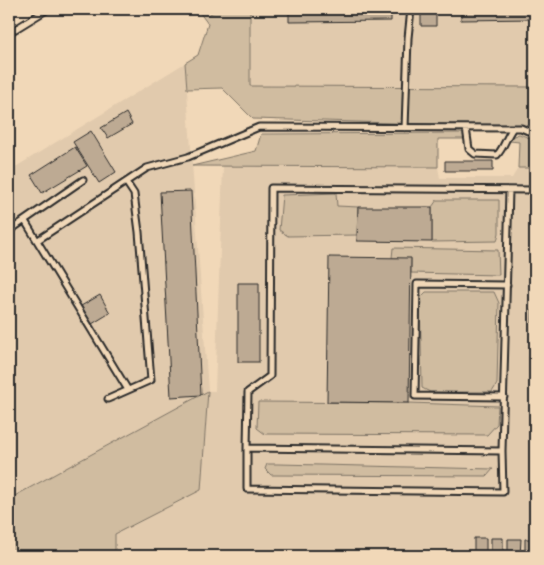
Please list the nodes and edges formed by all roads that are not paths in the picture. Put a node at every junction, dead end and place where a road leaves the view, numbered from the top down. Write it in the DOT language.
graph roads {
  1 [pos="48,9"];
  2 [pos="411,9"];
  3 [pos="9,33"];
  4 [pos="405,128"];
  5 [pos="466,128"];
  6 [pos="513,128"];
  7 [pos="535,134"];
  8 [pos="83,180"];
  9 [pos="126,182"];
  10 [pos="509,190"];
  11 [pos="535,190"];
  12 [pos="25,221"];
  13 [pos="9,231"];
  14 [pos="38,240"];
  15 [pos="507,285"];
  16 [pos="128,390"];
  17 [pos="504,397"];
  18 [pos="108,399"];
  19 [pos="247,448"];
  20 [pos="502,451"];
  1 -- 3 [label="lane"];
  2 -- 4 [label="lane"];
  4 -- 5 [label="lane"];
  4 -- 9 [label="lane"];
  5 -- 6 [label="lane"];
  5 -- 6 [label="lane"];
  6 -- 7 [label="lane"];
  8 -- 12 [label="lane"];
  9 -- 14 [label="lane"];
  9 -- 16 [label="lane"];
  10 -- 11 [label="lane"];
  10 -- 15 [label="lane"];
  10 -- 19 [label="lane"];
  12 -- 13 [label="lane"];
  12 -- 14 [label="lane"];
  14 -- 16 [label="lane"];
  15 -- 17 [label="lane"];
  15 -- 17 [label="lane"];
  16 -- 18 [label="lane"];
  17 -- 20 [label="lane"];
  19 -- 20 [label="lane"];
  19 -- 20 [label="lane"];
}
